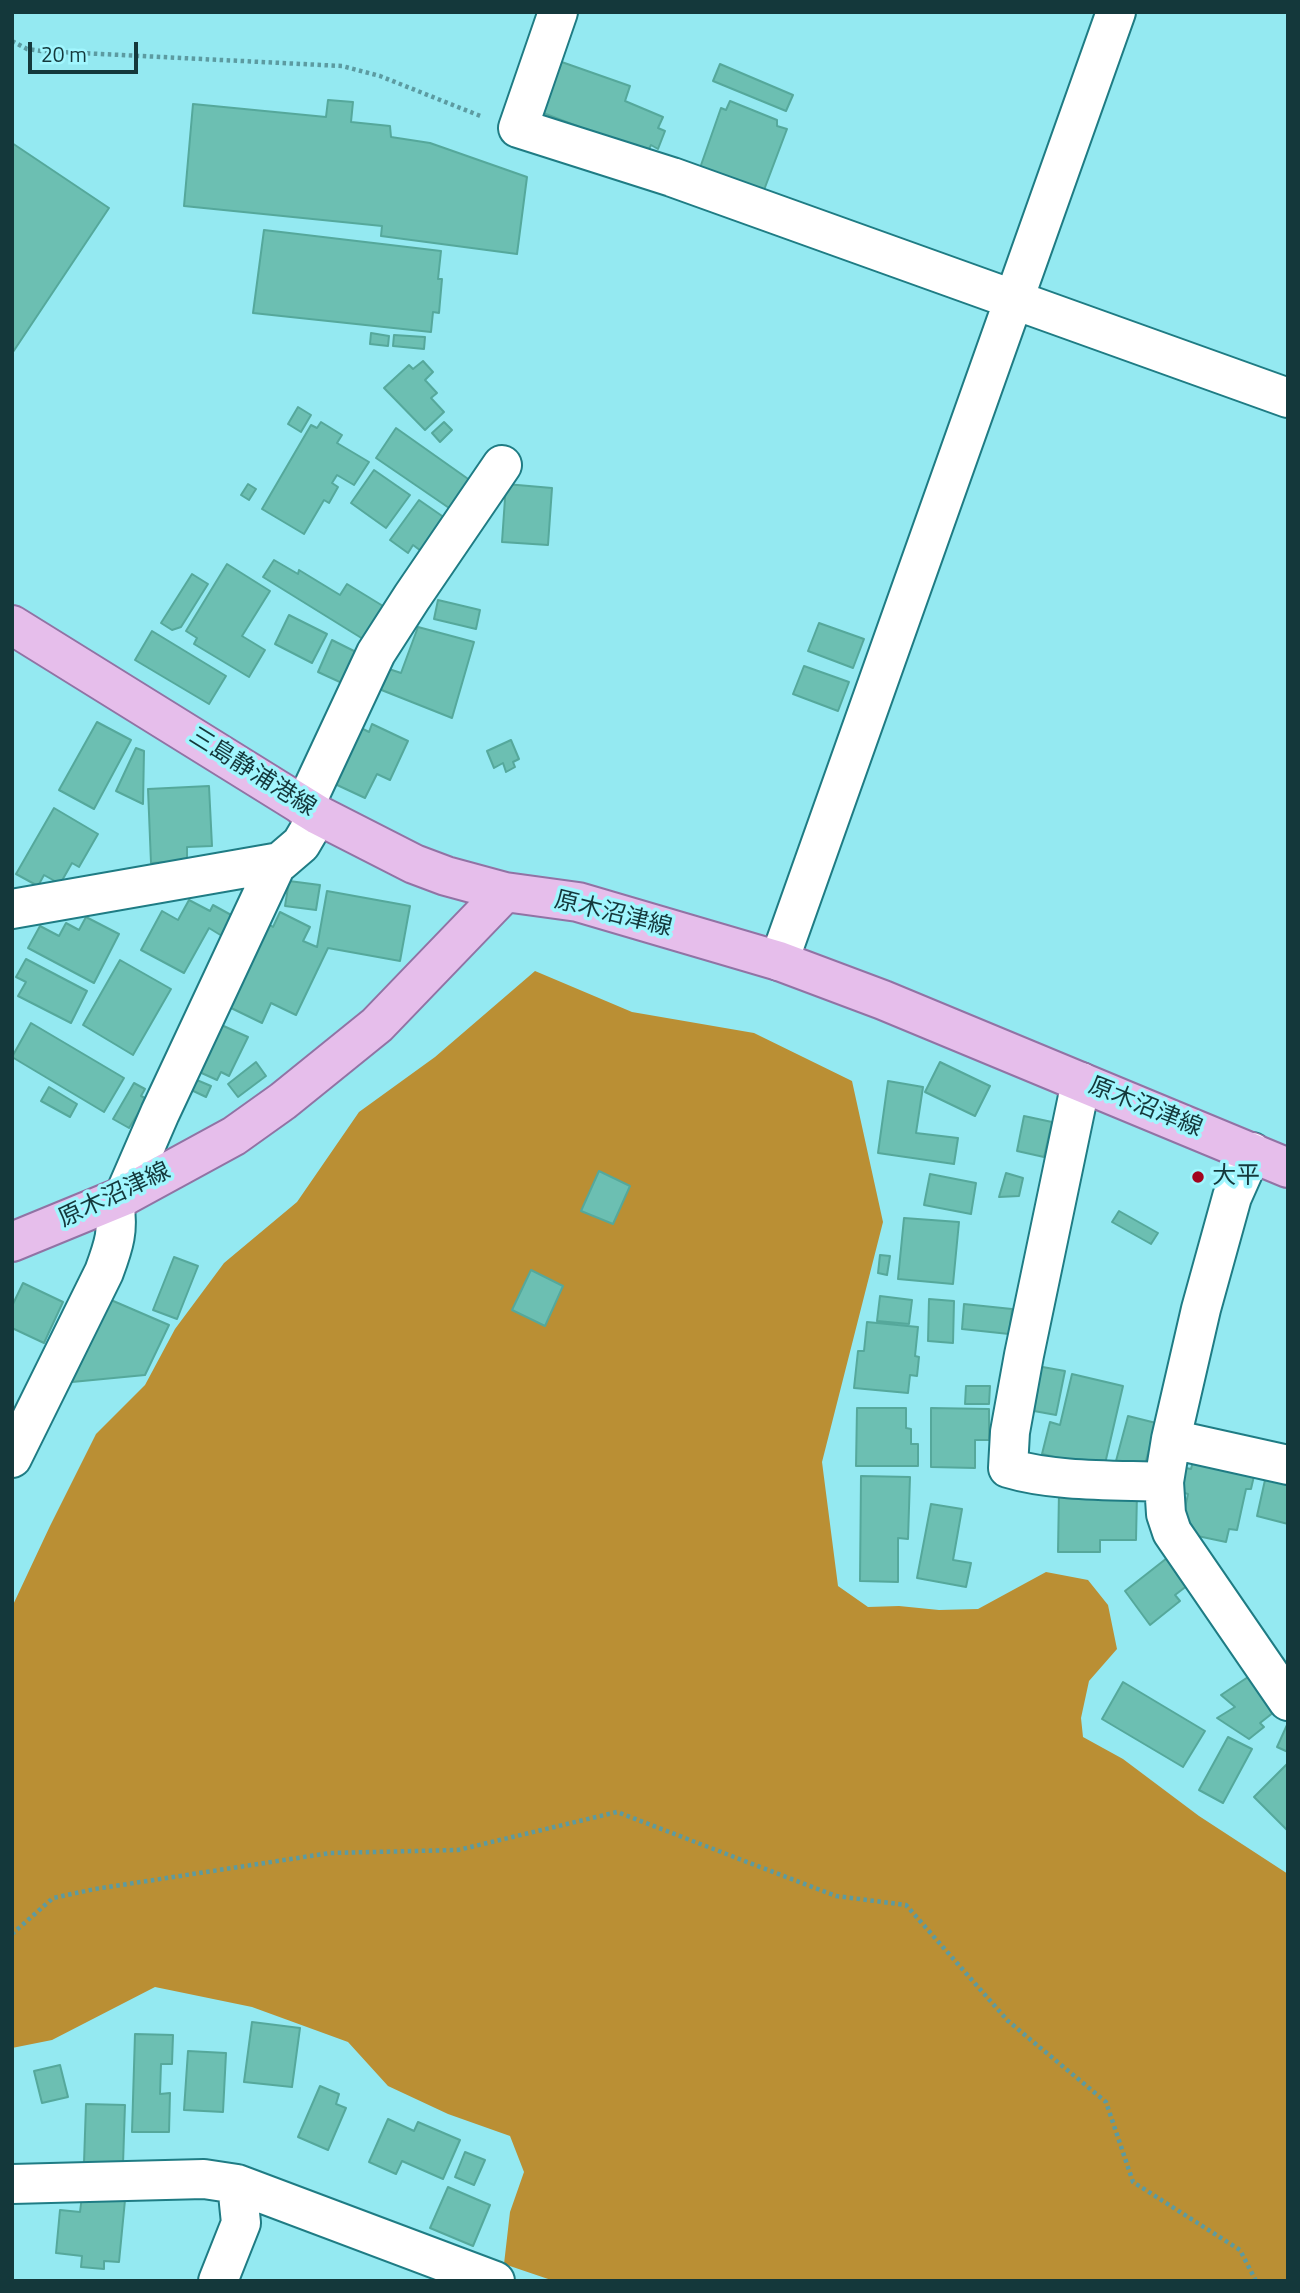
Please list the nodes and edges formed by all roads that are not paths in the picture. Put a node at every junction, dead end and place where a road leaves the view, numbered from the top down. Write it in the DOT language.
graph roads {
  1 [pos="558,12"];
  2 [pos="1116,12"];
  3 [pos="1013,301"];
  4 [pos="1288,398"];
  5 [pos="502,465"];
  6 [pos="12,625"];
  7 [pos="311,811"];
  8 [pos="277,863"];
  9 [pos="505,892"];
  10 [pos="12,909"];
  11 [pos="779,961"];
  12 [pos="1081,1082"];
  13 [pos="1277,1158"];
  14 [pos="119,1199"];
  15 [pos="12,1242"];
  16 [pos="1171,1439"];
  17 [pos="12,1458"];
  18 [pos="1288,1465"];
  19 [pos="1164,1482"];
  20 [pos="1288,1701"];
  21 [pos="12,2184"];
  22 [pos="237,2184"];
  23 [pos="218,2281"];
  24 [pos="495,2281"];
  1 -- 3 [label="street"];
  2 -- 3 [label="street"];
  3 -- 4 [label="street"];
  3 -- 11 [label="street"];
  5 -- 7 [label="street"];
  6 -- 7 [label="main road, 三島静浦港線"];
  7 -- 8 [label="street"];
  7 -- 9 [label="main road, 三島静浦港線"];
  8 -- 10 [label="street"];
  8 -- 14 [label="street"];
  9 -- 11 [label="main road, 原木沼津線"];
  9 -- 14 [label="main road, 原木沼津線"];
  11 -- 12 [label="main road, 原木沼津線"];
  12 -- 13 [label="main road, 原木沼津線"];
  12 -- 19 [label="street"];
  13 -- 16 [label="street"];
  14 -- 15 [label="main road, 原木沼津線"];
  14 -- 17 [label="street"];
  16 -- 18 [label="street"];
  16 -- 19 [label="street"];
  19 -- 20 [label="street"];
  21 -- 22 [label="street"];
  22 -- 23 [label="street"];
  22 -- 24 [label="street"];
}
